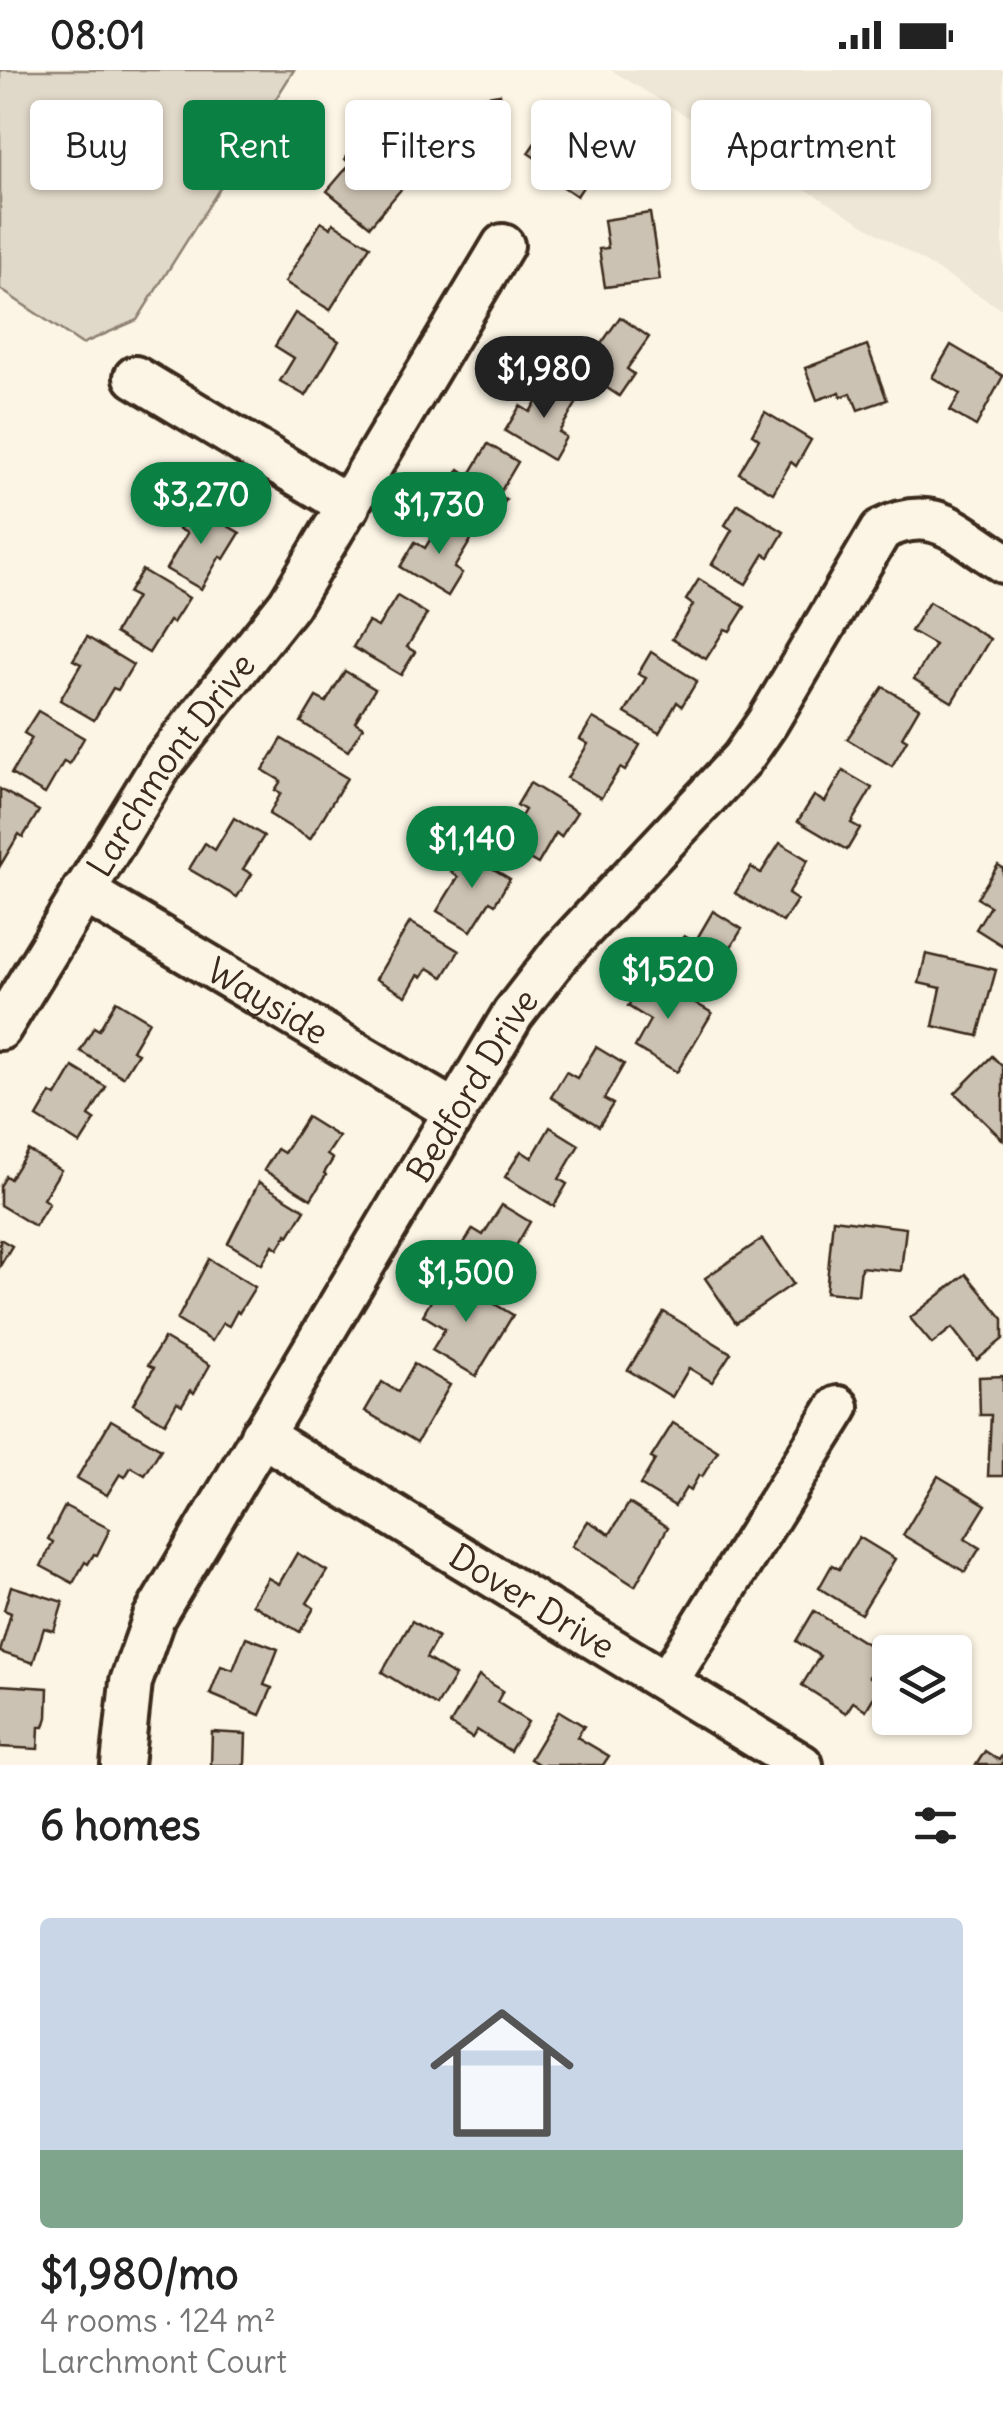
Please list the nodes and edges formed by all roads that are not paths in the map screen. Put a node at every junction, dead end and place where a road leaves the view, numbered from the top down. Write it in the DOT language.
graph roads {
  1 [pos="503,245"];
  2 [pos="134,377"];
  3 [pos="349,506"];
  4 [pos="1003,562"];
  5 [pos="84,891"];
  6 [pos="0,1029"];
  7 [pos="454,1112"];
  8 [pos="838,1407"];
  9 [pos="261,1435"];
  10 [pos="667,1682"];
  11 [pos="122,1765"];
  12 [pos="802,1765"];
  1 -- 3 [label="street, Larchmont Drive"];
  2 -- 3 [label="street"];
  3 -- 5 [label="street, Larchmont Drive"];
  4 -- 7 [label="street, Bedford Drive"];
  5 -- 6 [label="street, Larchmont Drive"];
  5 -- 7 [label="street, Wayside"];
  7 -- 9 [label="street, Bedford Drive"];
  8 -- 10 [label="street"];
  9 -- 10 [label="street, Dover Drive"];
  9 -- 11 [label="street, Bedford Drive"];
  10 -- 12 [label="street, Dover Drive"];
}
